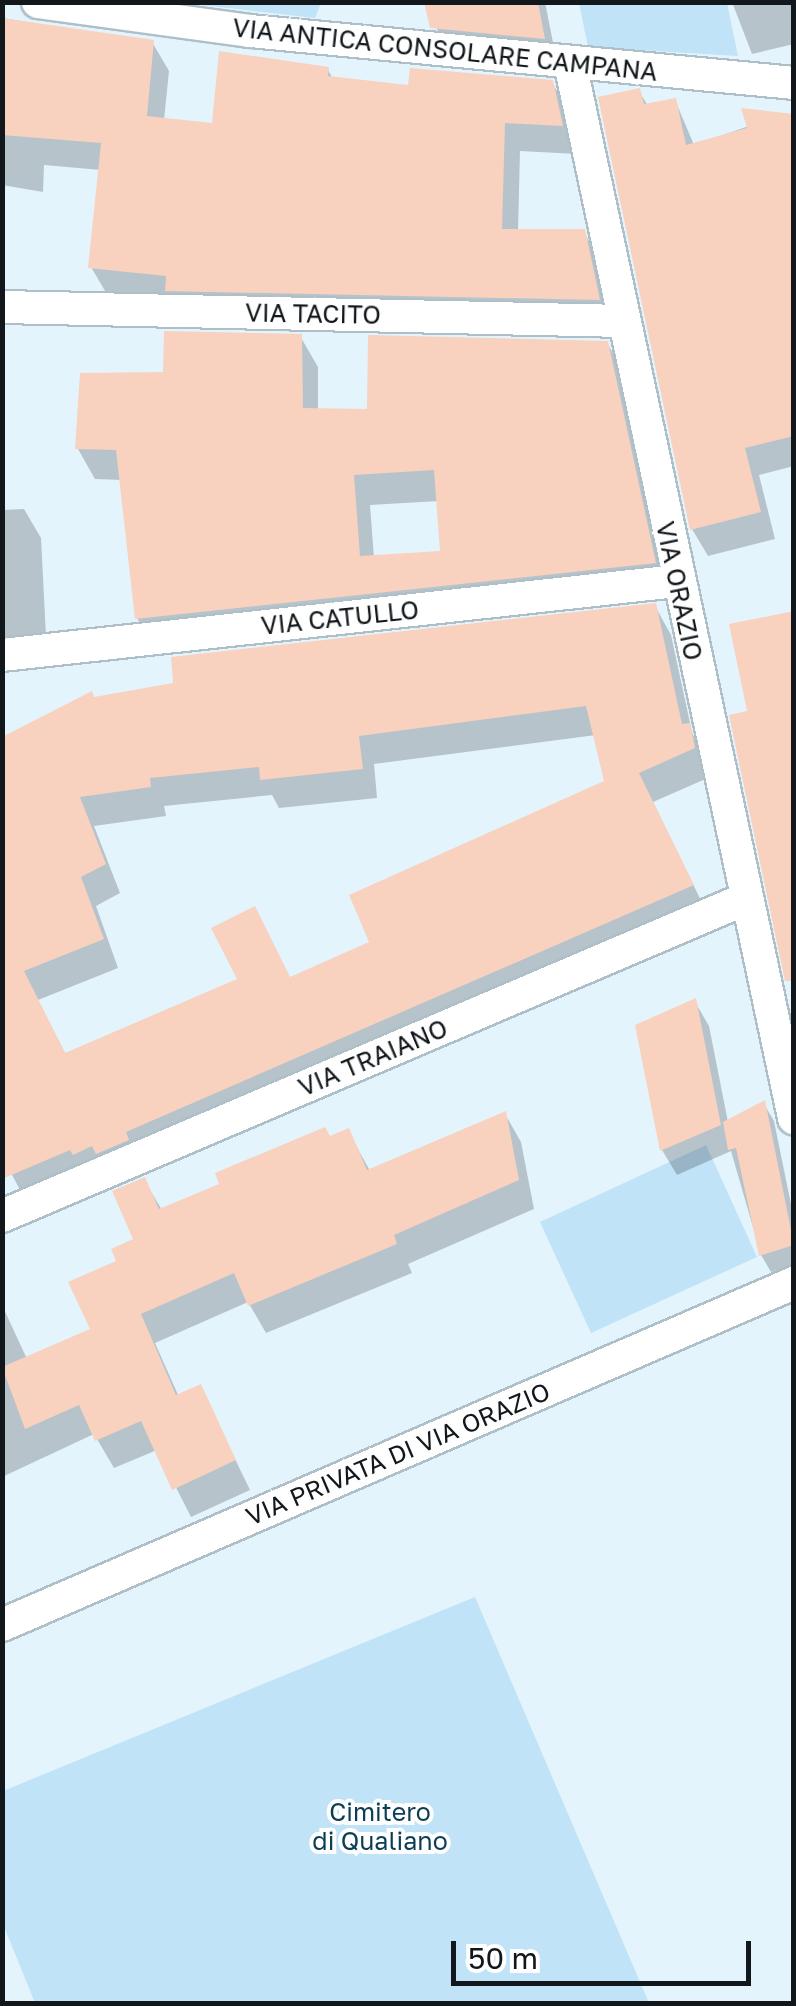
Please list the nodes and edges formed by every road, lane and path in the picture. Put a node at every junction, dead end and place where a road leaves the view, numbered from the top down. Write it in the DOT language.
graph roads {
  1 [pos="38,2"];
  2 [pos="570,63"];
  3 [pos="794,83"];
  4 [pos="2,308"];
  5 [pos="624,321"];
  6 [pos="678,581"];
  7 [pos="2,655"];
  8 [pos="743,900"];
  9 [pos="794,1118"];
  10 [pos="3,1214"];
  11 [pos="794,1283"];
  12 [pos="2,1624"];
  1 -- 2 [label="street, VIA ANTICA CONSOLARE CAMPANA"];
  2 -- 3 [label="street, VIA ANTICA CONSOLARE CAMPANA"];
  2 -- 5 [label="street, VIA ORAZIO"];
  4 -- 5 [label="street, VIA TACITO"];
  5 -- 6 [label="street, VIA ORAZIO"];
  6 -- 7 [label="street, VIA CATULLO"];
  6 -- 8 [label="street, VIA ORAZIO"];
  8 -- 9 [label="street, VIA ORAZIO"];
  8 -- 10 [label="street, VIA TRAIANO"];
  11 -- 12 [label="street, VIA PRIVATA DI VIA ORAZIO"];
}
